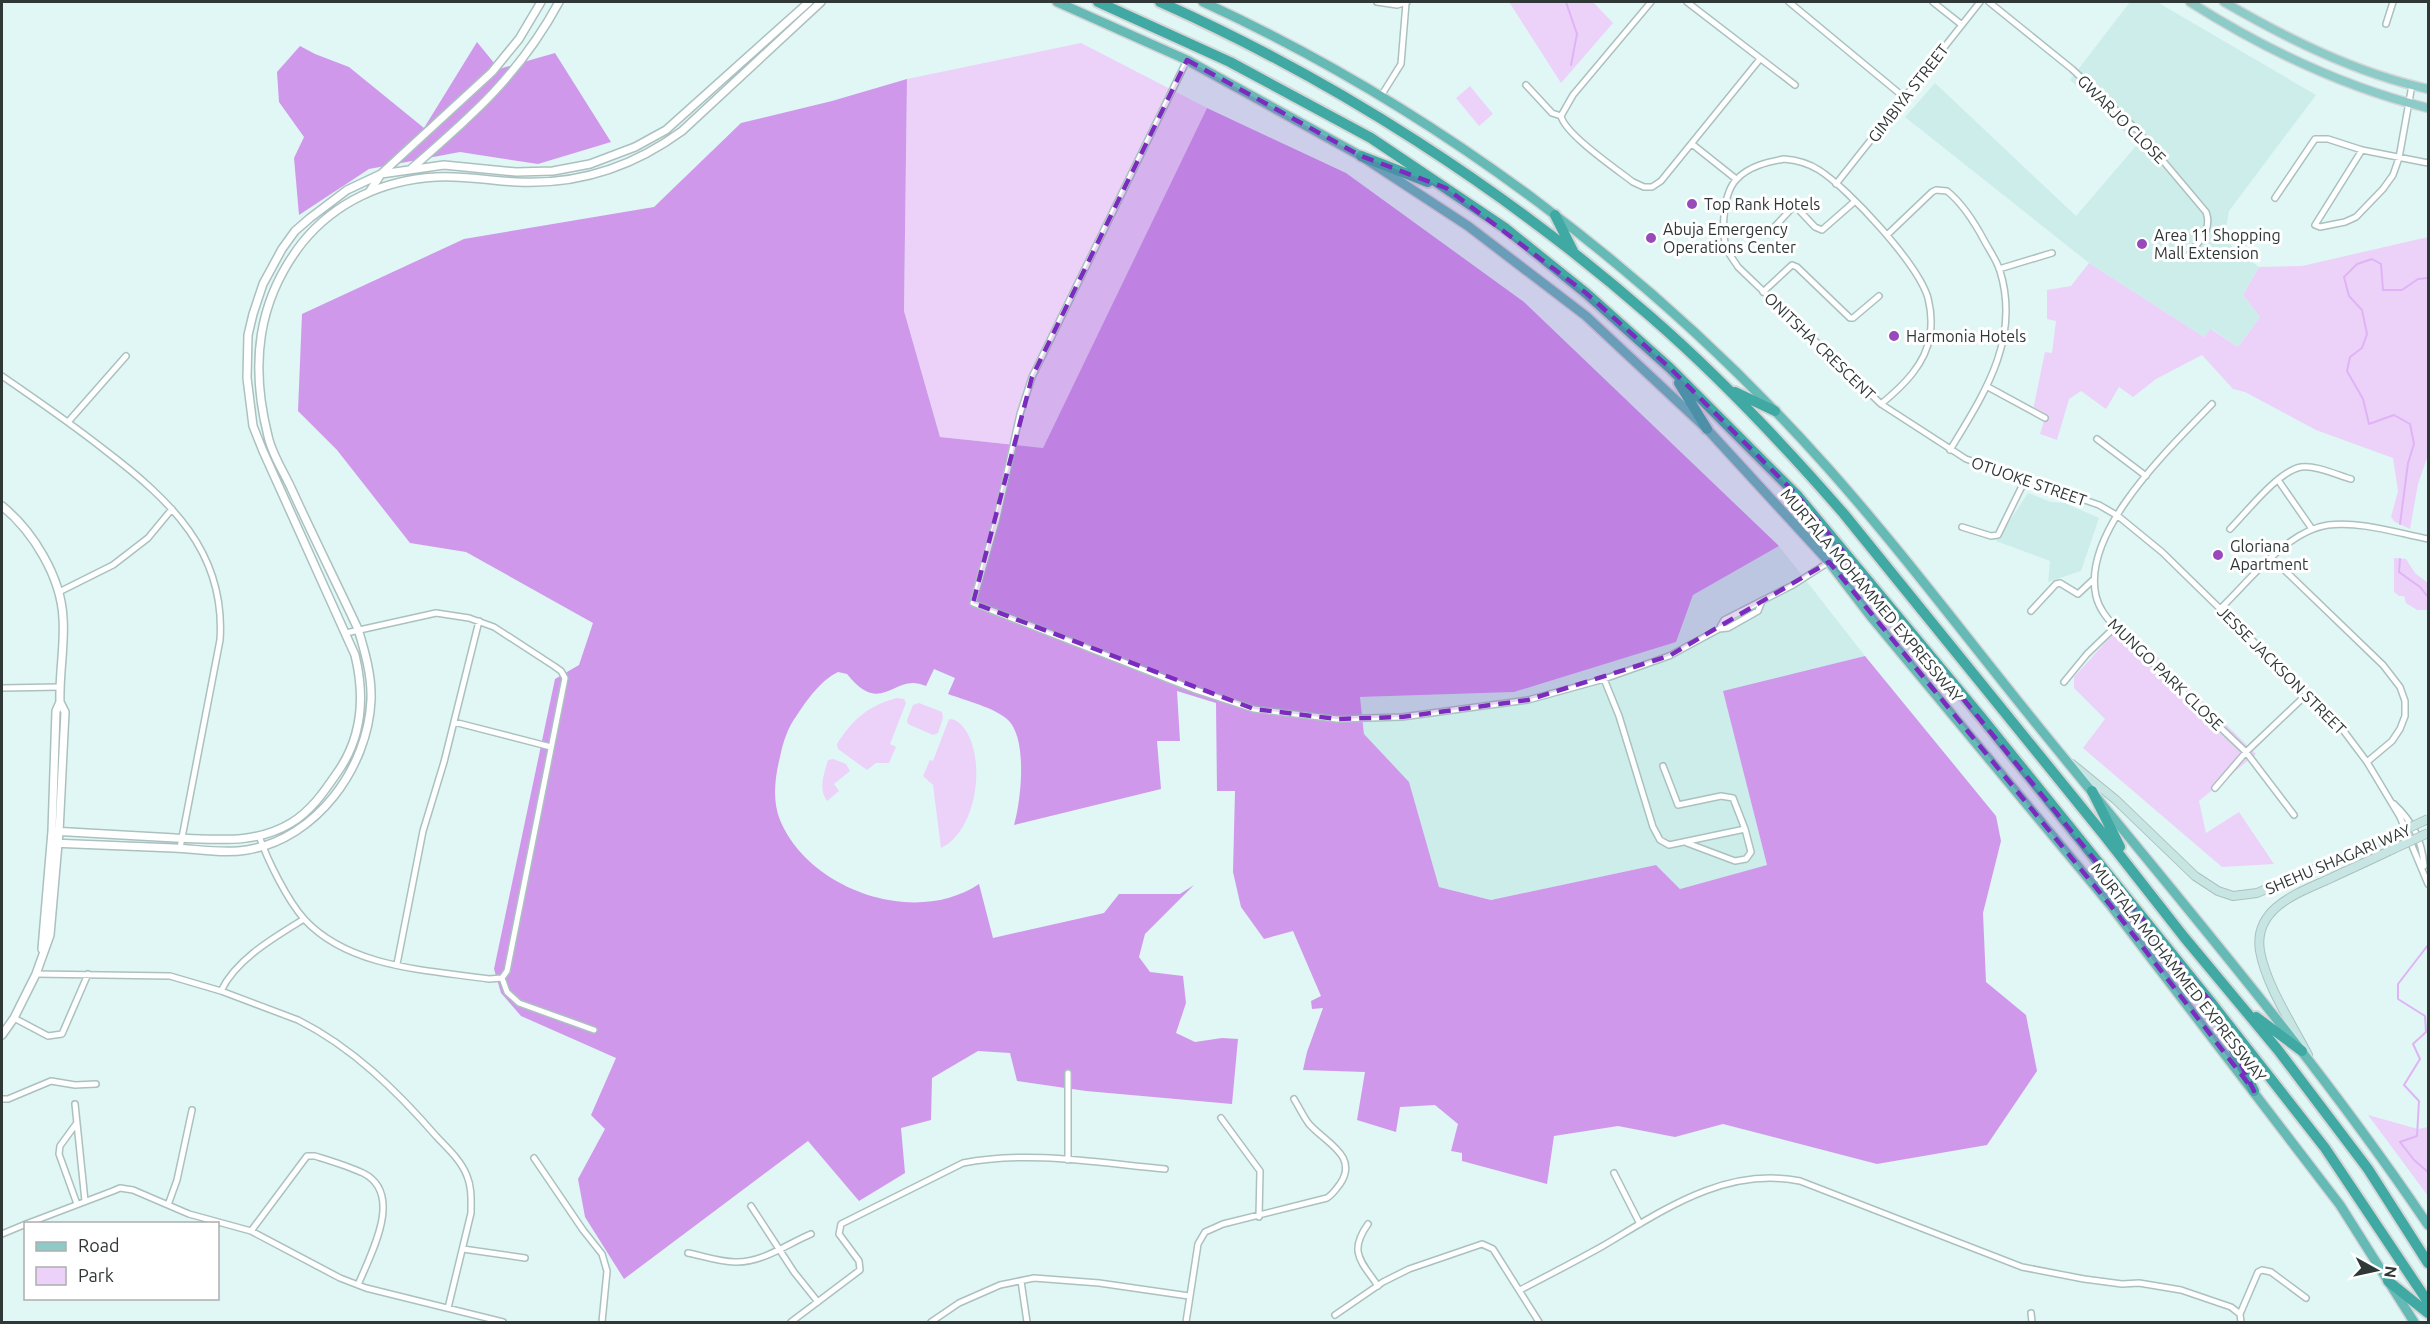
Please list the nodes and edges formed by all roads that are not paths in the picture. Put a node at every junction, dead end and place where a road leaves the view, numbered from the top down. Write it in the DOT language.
graph roads {
  1 [pos="541,2"];
  2 [pos="559,2"];
  3 [pos="809,2"];
  4 [pos="821,2"];
  5 [pos="1058,2"];
  6 [pos="1098,2"];
  7 [pos="1160,2"];
  8 [pos="1203,2"];
  9 [pos="1377,2"];
  10 [pos="1407,2"];
  11 [pos="1651,2"];
  12 [pos="1687,2"];
  13 [pos="1789,2"];
  14 [pos="1934,2"];
  15 [pos="1980,2"];
  16 [pos="1989,2"];
  17 [pos="2190,2"];
  18 [pos="2224,2"];
  19 [pos="2393,2"];
  20 [pos="2386,24"];
  21 [pos="1962,25"];
  22 [pos="1760,59"];
  23 [pos="1187,60"];
  24 [pos="1526,85"];
  25 [pos="1795,85"];
  26 [pos="2412,85"];
  27 [pos="714,88"];
  28 [pos="2428,89"];
  29 [pos="720,96"];
  30 [pos="1381,96"];
  31 [pos="1905,98"];
  32 [pos="2409,103"];
  33 [pos="2428,108"];
  34 [pos="1561,116"];
  35 [pos="1692,144"];
  36 [pos="2362,150"];
  37 [pos="1361,156"];
  38 [pos="2399,158"];
  39 [pos="2428,163"];
  40 [pos="410,169"];
  41 [pos="381,174"];
  42 [pos="1736,179"];
  43 [pos="400,181"];
  44 [pos="1836,184"];
  45 [pos="1446,188"];
  46 [pos="370,191"];
  47 [pos="2275,198"];
  48 [pos="1854,202"];
  49 [pos="1555,216"];
  50 [pos="1768,234"];
  51 [pos="1887,235"];
  52 [pos="2052,253"];
  53 [pos="1575,254"];
  54 [pos="2188,256"];
  55 [pos="1999,269"];
  56 [pos="1763,291"];
  57 [pos="1879,296"];
  58 [pos="126,356"];
  59 [pos="1670,368"];
  60 [pos="2,376"];
  61 [pos="1988,387"];
  62 [pos="1727,388"];
  63 [pos="1881,404"];
  64 [pos="2212,404"];
  65 [pos="1775,411"];
  66 [pos="2045,418"];
  67 [pos="68,422"];
  68 [pos="1707,429"];
  69 [pos="2097,439"];
  70 [pos="1950,450"];
  71 [pos="2146,477"];
  72 [pos="2351,479"];
  73 [pos="2025,480"];
  74 [pos="2278,480"];
  75 [pos="2,506"];
  76 [pos="172,509"];
  77 [pos="2118,516"];
  78 [pos="1962,527"];
  79 [pos="2230,529"];
  80 [pos="2312,529"];
  81 [pos="2428,539"];
  82 [pos="2272,558"];
  83 [pos="1829,562"];
  84 [pos="2094,579"];
  85 [pos="59,592"];
  86 [pos="2221,608"];
  87 [pos="2031,612"];
  88 [pos="479,621"];
  89 [pos="2115,627"];
  90 [pos="358,629"];
  91 [pos="346,633"];
  92 [pos="1604,679"];
  93 [pos="2064,682"];
  94 [pos="60,687"];
  95 [pos="2,688"];
  96 [pos="2307,694"];
  97 [pos="454,722"];
  98 [pos="551,747"];
  99 [pos="2246,752"];
  100 [pos="2065,758"];
  101 [pos="2367,762"];
  102 [pos="1663,766"];
  103 [pos="2215,788"];
  104 [pos="2092,792"];
  105 [pos="2294,815"];
  106 [pos="2428,819"];
  107 [pos="1745,829"];
  108 [pos="55,831"];
  109 [pos="2428,833"];
  110 [pos="259,836"];
  111 [pos="182,838"];
  112 [pos="1686,842"];
  113 [pos="54,843"];
  114 [pos="263,846"];
  115 [pos="180,849"];
  116 [pos="2131,869"];
  117 [pos="2428,884"];
  118 [pos="304,919"];
  119 [pos="396,964"];
  120 [pos="36,974"];
  121 [pos="88,974"];
  122 [pos="502,978"];
  123 [pos="221,991"];
  124 [pos="2210,1001"];
  125 [pos="2243,1007"];
  126 [pos="14,1018"];
  127 [pos="594,1030"];
  128 [pos="2,1035"];
  129 [pos="2302,1051"];
  130 [pos="2312,1064"];
  131 [pos="1068,1073"];
  132 [pos="96,1084"];
  133 [pos="2254,1091"];
  134 [pos="2,1099"];
  135 [pos="1294,1099"];
  136 [pos="75,1104"];
  137 [pos="192,1110"];
  138 [pos="1221,1118"];
  139 [pos="76,1124"];
  140 [pos="534,1158"];
  141 [pos="1068,1160"];
  142 [pos="1165,1169"];
  143 [pos="1614,1173"];
  144 [pos="83,1181"];
  145 [pos="70,1186"];
  146 [pos="85,1201"];
  147 [pos="77,1204"];
  148 [pos="168,1205"];
  149 [pos="751,1206"];
  150 [pos="1258,1217"];
  151 [pos="31,1222"];
  152 [pos="218,1222"];
  153 [pos="219,1222"];
  154 [pos="1368,1224"];
  155 [pos="1640,1224"];
  156 [pos="24,1225"];
  157 [pos="2428,1226"];
  158 [pos="250,1231"];
  159 [pos="2,1233"];
  160 [pos="811,1234"];
  161 [pos="463,1249"];
  162 [pos="780,1250"];
  163 [pos="688,1253"];
  164 [pos="525,1258"];
  165 [pos="2428,1263"];
  166 [pos="1021,1281"];
  167 [pos="2388,1281"];
  168 [pos="358,1286"];
  169 [pos="1378,1286"];
  170 [pos="1520,1290"];
  171 [pos="1190,1296"];
  172 [pos="2306,1298"];
  173 [pos="818,1302"];
  174 [pos="2428,1302"];
  175 [pos="448,1308"];
  176 [pos="2031,1313"];
  177 [pos="2428,1313"];
  178 [pos="2240,1314"];
  179 [pos="1335,1315"];
  180 [pos="2411,1319"];
  181 [pos="503,1323"];
  182 [pos="602,1323"];
  183 [pos="792,1323"];
  184 [pos="931,1323"];
  185 [pos="1028,1323"];
  186 [pos="1186,1323"];
  187 [pos="1539,1323"];
  188 [pos="2032,1323"];
  189 [pos="2241,1323"];
  1 -- 41 [label="street"];
  2 -- 40 [label="street"];
  3 -- 27 [label="street"];
  4 -- 29 [label="street"];
  5 -- 23 [label="highway, MURTALA MOHAMMED EXPRESSWAY"];
  6 -- 45 [label="highway, MURTALA MOHAMMED EXPRESSWAY"];
  7 -- 53 [label="highway, MURTALA MOHAMMED EXPRESSWAY"];
  8 -- 30 [label="highway"];
  9 -- 10 [label="street"];
  10 -- 30 [label="street"];
  11 -- 34 [label="street"];
  12 -- 22 [label="street"];
  13 -- 31 [label="street"];
  14 -- 21 [label="street"];
  15 -- 21 [label="street, GIMBIYA STREET"];
  16 -- 54 [label="street, GWARJO CLOSE"];
  17 -- 32 [label="main road"];
  18 -- 26 [label="main road"];
  19 -- 20 [label="street"];
  21 -- 31 [label="street, GIMBIYA STREET"];
  22 -- 25 [label="street"];
  22 -- 35 [label="street"];
  23 -- 37 [label="highway, MURTALA MOHAMMED EXPRESSWAY"];
  23 -- 92 [label="street"];
  24 -- 34 [label="street"];
  26 -- 28 [label="main road"];
  26 -- 32 [label="street"];
  27 -- 29 [label="street"];
  27 -- 40 [label="street"];
  29 -- 43 [label="street"];
  30 -- 49 [label="highway"];
  31 -- 44 [label="street, GIMBIYA STREET"];
  32 -- 33 [label="main road"];
  32 -- 38 [label="street"];
  34 -- 35 [label="street"];
  35 -- 42 [label="street"];
  36 -- 38 [label="street"];
  36 -- 38 [label="street"];
  36 -- 47 [label="street"];
  37 -- 45 [label="highway"];
  37 -- 68 [label="highway, MURTALA MOHAMMED EXPRESSWAY"];
  38 -- 39 [label="street"];
  40 -- 41 [label="street"];
  40 -- 43 [label="street"];
  41 -- 46 [label="street"];
  41 -- 91 [label="street"];
  42 -- 44 [label="street, ONITSHA CRESCENT"];
  42 -- 56 [label="street, ONITSHA CRESCENT"];
  43 -- 46 [label="street"];
  44 -- 48 [label="street, ONITSHA CRESCENT"];
  45 -- 59 [label="highway, MURTALA MOHAMMED EXPRESSWAY"];
  46 -- 90 [label="street"];
  48 -- 50 [label="street"];
  48 -- 51 [label="street, ONITSHA CRESCENT"];
  49 -- 53 [label="highway"];
  49 -- 65 [label="highway"];
  51 -- 55 [label="street"];
  51 -- 63 [label="street, ONITSHA CRESCENT"];
  52 -- 55 [label="street"];
  53 -- 62 [label="highway, MURTALA MOHAMMED EXPRESSWAY"];
  55 -- 61 [label="street"];
  56 -- 57 [label="street"];
  56 -- 63 [label="street, ONITSHA CRESCENT"];
  58 -- 67 [label="street"];
  59 -- 68 [label="highway"];
  59 -- 124 [label="highway, MURTALA MOHAMMED EXPRESSWAY"];
  60 -- 67 [label="street"];
  61 -- 66 [label="street"];
  61 -- 70 [label="street"];
  62 -- 65 [label="highway"];
  62 -- 116 [label="highway, MURTALA MOHAMMED EXPRESSWAY"];
  63 -- 70 [label="street, OTUOKE STREET"];
  64 -- 71 [label="street, MUNGO PARK CLOSE"];
  65 -- 100 [label="highway"];
  67 -- 76 [label="street"];
  68 -- 83 [label="highway, MURTALA MOHAMMED EXPRESSWAY"];
  69 -- 71 [label="street"];
  70 -- 73 [label="street, OTUOKE STREET"];
  71 -- 77 [label="street, MUNGO PARK CLOSE"];
  72 -- 74 [label="street"];
  73 -- 77 [label="street, OTUOKE STREET"];
  73 -- 78 [label="street"];
  74 -- 79 [label="street"];
  74 -- 80 [label="street"];
  75 -- 85 [label="street"];
  76 -- 85 [label="street"];
  76 -- 111 [label="street"];
  77 -- 84 [label="street, MUNGO PARK CLOSE"];
  77 -- 86 [label="street, JESSE JACKSON STREET"];
  80 -- 81 [label="street"];
  80 -- 82 [label="street"];
  82 -- 86 [label="street"];
  82 -- 101 [label="street"];
  83 -- 92 [label="street"];
  83 -- 133 [label="highway, MURTALA MOHAMMED EXPRESSWAY"];
  84 -- 87 [label="street"];
  84 -- 89 [label="street, MUNGO PARK CLOSE"];
  85 -- 94 [label="street"];
  86 -- 96 [label="street, JESSE JACKSON STREET"];
  88 -- 90 [label="street"];
  88 -- 97 [label="street"];
  88 -- 98 [label="street"];
  89 -- 93 [label="street"];
  89 -- 99 [label="street, MUNGO PARK CLOSE"];
  90 -- 91 [label="street"];
  90 -- 114 [label="street"];
  91 -- 110 [label="street"];
  92 -- 112 [label="street"];
  94 -- 95 [label="street"];
  94 -- 108 [label="street"];
  96 -- 99 [label="street"];
  96 -- 101 [label="street, JESSE JACKSON STREET"];
  97 -- 98 [label="street"];
  97 -- 119 [label="street"];
  98 -- 122 [label="street"];
  99 -- 103 [label="street"];
  99 -- 105 [label="street, MUNGO PARK CLOSE"];
  100 -- 104 [label="highway"];
  100 -- 106 [label="main road, SHEHU SHAGARI WAY, bridge"];
  101 -- 117 [label="street, JESSE JACKSON STREET"];
  102 -- 107 [label="street"];
  104 -- 116 [label="highway"];
  104 -- 129 [label="highway"];
  107 -- 112 [label="street"];
  107 -- 112 [label="street"];
  108 -- 111 [label="street"];
  108 -- 113 [label="street"];
  109 -- 130 [label="main road, SHEHU SHAGARI WAY, bridge"];
  110 -- 111 [label="street"];
  110 -- 114 [label="street"];
  111 -- 115 [label="street"];
  113 -- 115 [label="street"];
  113 -- 120 [label="street"];
  114 -- 115 [label="street"];
  114 -- 118 [label="street"];
  116 -- 125 [label="highway, MURTALA MOHAMMED EXPRESSWAY"];
  118 -- 119 [label="street"];
  118 -- 123 [label="street"];
  119 -- 122 [label="street"];
  120 -- 121 [label="street"];
  120 -- 126 [label="street"];
  121 -- 123 [label="street"];
  121 -- 126 [label="street"];
  122 -- 127 [label="street"];
  123 -- 161 [label="street"];
  124 -- 133 [label="highway"];
  124 -- 174 [label="highway, MURTALA MOHAMMED EXPRESSWAY"];
  125 -- 129 [label="highway"];
  125 -- 165 [label="highway, MURTALA MOHAMMED EXPRESSWAY"];
  126 -- 128 [label="street"];
  129 -- 130 [label="highway"];
  130 -- 157 [label="highway"];
  131 -- 141 [label="street"];
  132 -- 134 [label="street"];
  133 -- 167 [label="highway, MURTALA MOHAMMED EXPRESSWAY"];
  135 -- 150 [label="street"];
  136 -- 139 [label="street"];
  137 -- 148 [label="street"];
  138 -- 150 [label="street"];
  139 -- 144 [label="street"];
  139 -- 145 [label="street"];
  140 -- 182 [label="street"];
  141 -- 142 [label="street"];
  141 -- 173 [label="street"];
  143 -- 155 [label="street"];
  144 -- 145 [label="street"];
  144 -- 146 [label="street"];
  145 -- 147 [label="street"];
  146 -- 147 [label="street"];
  146 -- 148 [label="street"];
  147 -- 151 [label="street"];
  148 -- 152 [label="street"];
  149 -- 162 [label="street"];
  150 -- 171 [label="street"];
  153 -- 158 [label="street"];
  154 -- 169 [label="street"];
  155 -- 170 [label="street"];
  155 -- 178 [label="street"];
  156 -- 159 [label="street"];
  158 -- 168 [label="street"];
  158 -- 168 [label="street"];
  160 -- 162 [label="street"];
  161 -- 164 [label="street"];
  161 -- 175 [label="street"];
  162 -- 163 [label="street"];
  162 -- 173 [label="street"];
  166 -- 171 [label="street"];
  166 -- 184 [label="street"];
  166 -- 185 [label="street"];
  167 -- 177 [label="highway"];
  167 -- 180 [label="highway, MURTALA MOHAMMED EXPRESSWAY"];
  168 -- 175 [label="street"];
  169 -- 170 [label="street"];
  169 -- 179 [label="street"];
  170 -- 187 [label="street"];
  171 -- 186 [label="street"];
  172 -- 178 [label="street"];
  173 -- 183 [label="street"];
  175 -- 181 [label="street"];
  176 -- 188 [label="street"];
  178 -- 189 [label="street"];
}
